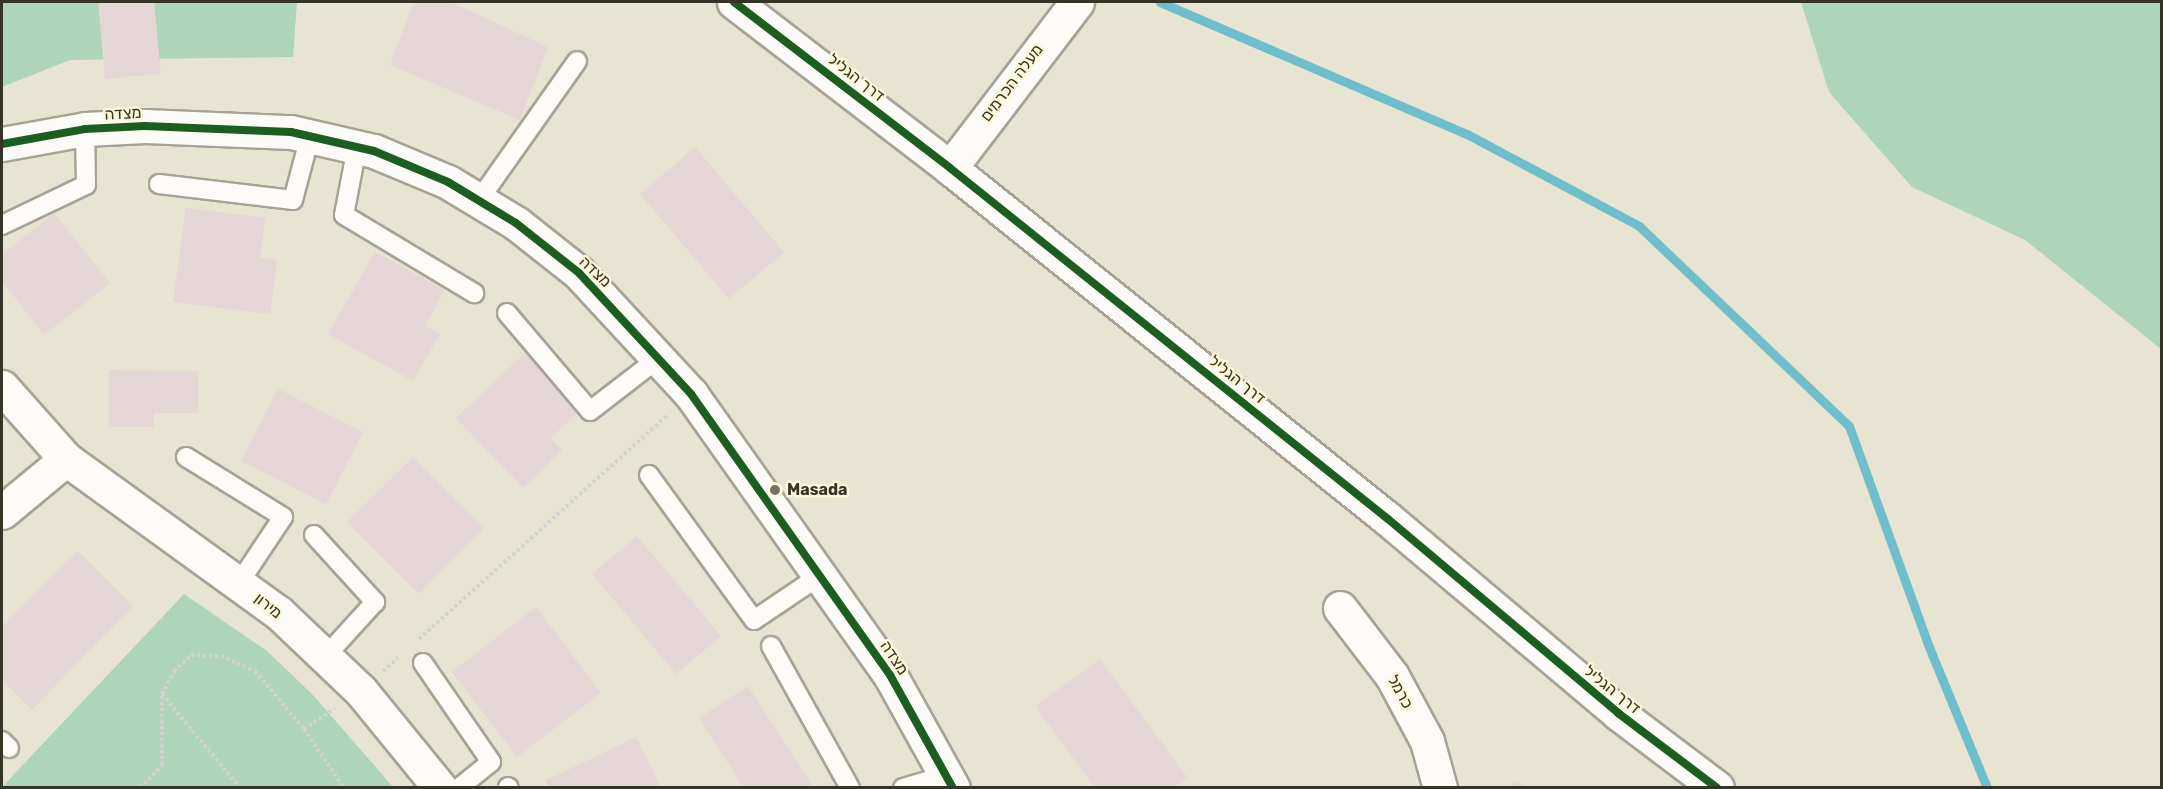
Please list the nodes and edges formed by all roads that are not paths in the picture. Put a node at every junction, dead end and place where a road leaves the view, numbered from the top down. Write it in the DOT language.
graph roads {
  1 [pos="734,2"];
  2 [pos="1077,2"];
  3 [pos="577,61"];
  4 [pos="85,129"];
  5 [pos="310,136"];
  6 [pos="2,144"];
  7 [pos="357,147"];
  8 [pos="950,168"];
  9 [pos="159,184"];
  10 [pos="479,200"];
  11 [pos="2,225"];
  12 [pos="474,293"];
  13 [pos="507,313"];
  14 [pos="660,357"];
  15 [pos="2,387"];
  16 [pos="186,457"];
  17 [pos="66,459"];
  18 [pos="649,475"];
  19 [pos="2,512"];
  20 [pos="314,535"];
  21 [pos="821,575"];
  22 [pos="239,583"];
  23 [pos="1340,608"];
  24 [pos="771,646"];
  25 [pos="325,657"];
  26 [pos="423,663"];
  27 [pos="950,781"];
  28 [pos="440,788"];
  29 [pos="459,788"];
  30 [pos="850,788"];
  31 [pos="903,788"];
  32 [pos="1440,788"];
  33 [pos="1717,788"];
  1 -- 8 [label="street, דרך הגליל"];
  2 -- 8 [label="street, מעלה הכרמים"];
  3 -- 10 [label="lane"];
  4 -- 5 [label="street, מצדה"];
  4 -- 6 [label="street, מצדה"];
  4 -- 11 [label="lane"];
  5 -- 7 [label="street, מצדה"];
  5 -- 9 [label="lane"];
  7 -- 10 [label="street, מצדה"];
  7 -- 12 [label="lane"];
  8 -- 33 [label="street, דרך הגליל"];
  10 -- 14 [label="street, מצדה"];
  13 -- 14 [label="lane"];
  14 -- 21 [label="street, מצדה"];
  15 -- 17 [label="street, מירון"];
  16 -- 22 [label="lane"];
  17 -- 19 [label="street"];
  17 -- 22 [label="street, מירון"];
  18 -- 21 [label="lane"];
  20 -- 25 [label="lane"];
  21 -- 27 [label="street, מצדה"];
  22 -- 25 [label="street, מירון"];
  23 -- 32 [label="street, כרמל"];
  24 -- 30 [label="lane"];
  25 -- 28 [label="street, מירון"];
  26 -- 29 [label="lane"];
  27 -- 31 [label="lane"];
}
